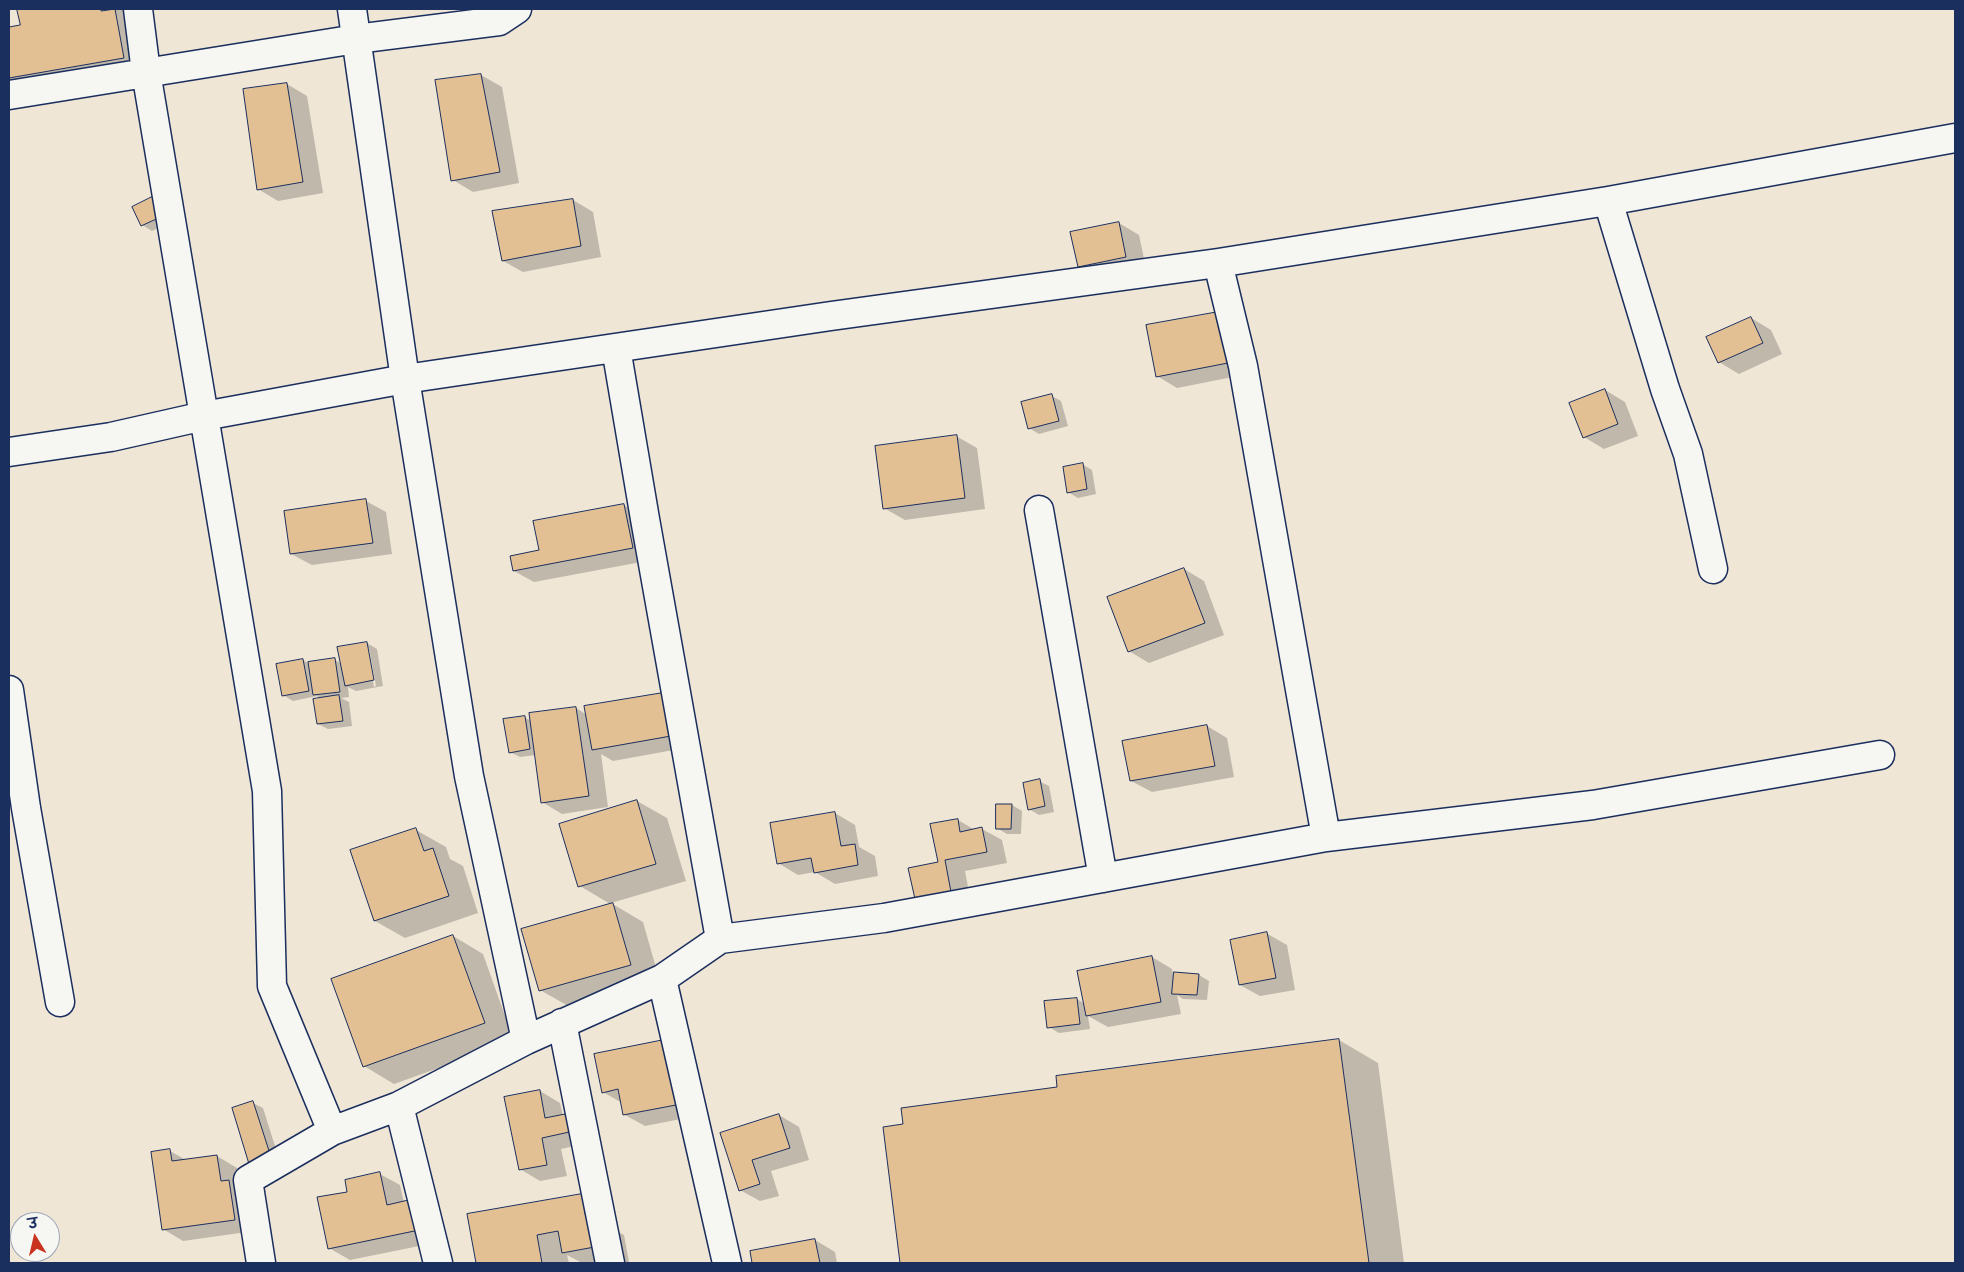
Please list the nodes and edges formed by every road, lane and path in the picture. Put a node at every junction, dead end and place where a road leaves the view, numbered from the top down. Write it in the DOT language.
graph roads {
  1 [pos="138,9"];
  2 [pos="352,9"];
  3 [pos="517,9"];
  4 [pos="356,39"];
  5 [pos="146,72"];
  6 [pos="9,94"];
  7 [pos="1955,138"];
  8 [pos="1608,200"];
  9 [pos="1218,263"];
  10 [pos="616,348"];
  11 [pos="405,379"];
  12 [pos="204,416"];
  13 [pos="9,452"];
  14 [pos="1039,510"];
  15 [pos="1714,569"];
  16 [pos="9,690"];
  17 [pos="1880,756"];
  18 [pos="1326,837"];
  19 [pos="1103,878"];
  20 [pos="720,938"];
  21 [pos="662,979"];
  22 [pos="60,1002"];
  23 [pos="562,1024"];
  24 [pos="526,1040"];
  25 [pos="398,1106"];
  26 [pos="332,1131"];
  27 [pos="261,1263"];
  28 [pos="438,1263"];
  29 [pos="610,1263"];
  30 [pos="727,1263"];
  1 -- 5 [label="street"];
  2 -- 4 [label="street"];
  3 -- 4 [label="street"];
  4 -- 5 [label="street"];
  4 -- 11 [label="street"];
  5 -- 6 [label="street"];
  5 -- 12 [label="street"];
  7 -- 8 [label="street"];
  8 -- 9 [label="street"];
  8 -- 15 [label="street"];
  9 -- 10 [label="street"];
  9 -- 18 [label="street"];
  10 -- 11 [label="street"];
  10 -- 20 [label="street"];
  11 -- 12 [label="street"];
  11 -- 24 [label="street"];
  12 -- 13 [label="street"];
  12 -- 26 [label="street"];
  14 -- 19 [label="street"];
  16 -- 22 [label="street"];
  17 -- 18 [label="street"];
  18 -- 19 [label="street"];
  19 -- 20 [label="street"];
  20 -- 21 [label="street"];
  21 -- 23 [label="street"];
  21 -- 30 [label="street"];
  23 -- 24 [label="street"];
  23 -- 29 [label="street"];
  24 -- 25 [label="street"];
  25 -- 26 [label="street"];
  25 -- 28 [label="street"];
  26 -- 27 [label="street"];
}
